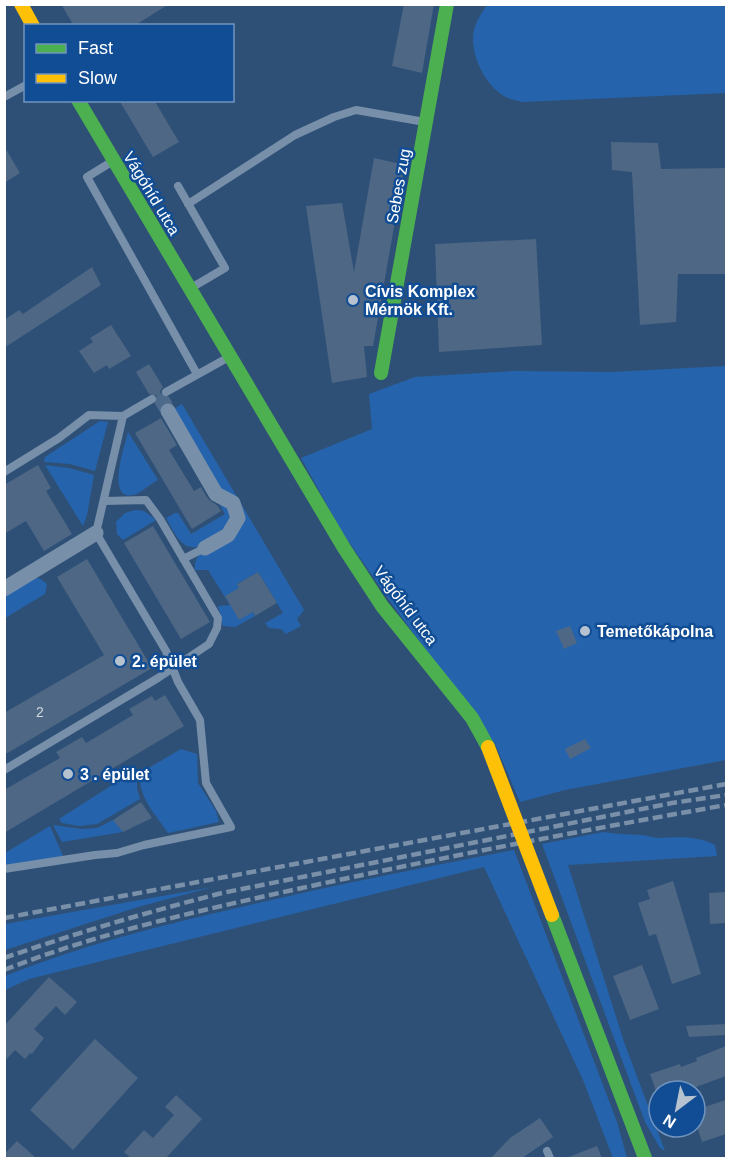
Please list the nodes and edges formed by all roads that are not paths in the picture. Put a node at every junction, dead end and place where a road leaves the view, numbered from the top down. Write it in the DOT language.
graph roads {
  1 [pos="21,4"];
  2 [pos="447,4"];
  3 [pos="32,24"];
  4 [pos="24,86"];
  5 [pos="4,97"];
  6 [pos="79,102"];
  7 [pos="426,122"];
  8 [pos="114,161"];
  9 [pos="178,186"];
  10 [pos="188,204"];
  11 [pos="190,289"];
  12 [pos="230,356"];
  13 [pos="381,373"];
  14 [pos="197,374"];
  15 [pos="166,392"];
  16 [pos="152,399"];
  17 [pos="168,411"];
  18 [pos="123,416"];
  19 [pos="4,472"];
  20 [pos="104,501"];
  21 [pos="96,533"];
  22 [pos="206,548"];
  23 [pos="183,558"];
  24 [pos="4,589"];
  25 [pos="173,668"];
  26 [pos="4,770"];
  27 [pos="4,869"];
  28 [pos="645,1158"];
  1 -- 3 [label="main road"];
  2 -- 7 [label="main road, Sebes zug"];
  4 -- 5 [label="lane"];
  6 -- 8 [label="main road, Vágóhíd utca"];
  7 -- 10 [label="lane"];
  7 -- 13 [label="main road, Sebes zug"];
  8 -- 11 [label="main road, Vágóhíd utca"];
  8 -- 14 [label="lane"];
  9 -- 10 [label="lane"];
  10 -- 11 [label="lane"];
  11 -- 12 [label="main road, Vágóhíd utca"];
  12 -- 14 [label="lane"];
  12 -- 28 [label="main road, Vágóhíd utca, bridge"];
  14 -- 15 [label="lane"];
  16 -- 18 [label="lane"];
  17 -- 22 [label="street"];
  18 -- 19 [label="lane"];
  18 -- 20 [label="lane"];
  20 -- 21 [label="lane"];
  20 -- 23 [label="lane"];
  21 -- 24 [label="street"];
  21 -- 25 [label="lane"];
  22 -- 23 [label="lane"];
  23 -- 25 [label="lane"];
  25 -- 26 [label="lane"];
  25 -- 27 [label="lane"];
}
